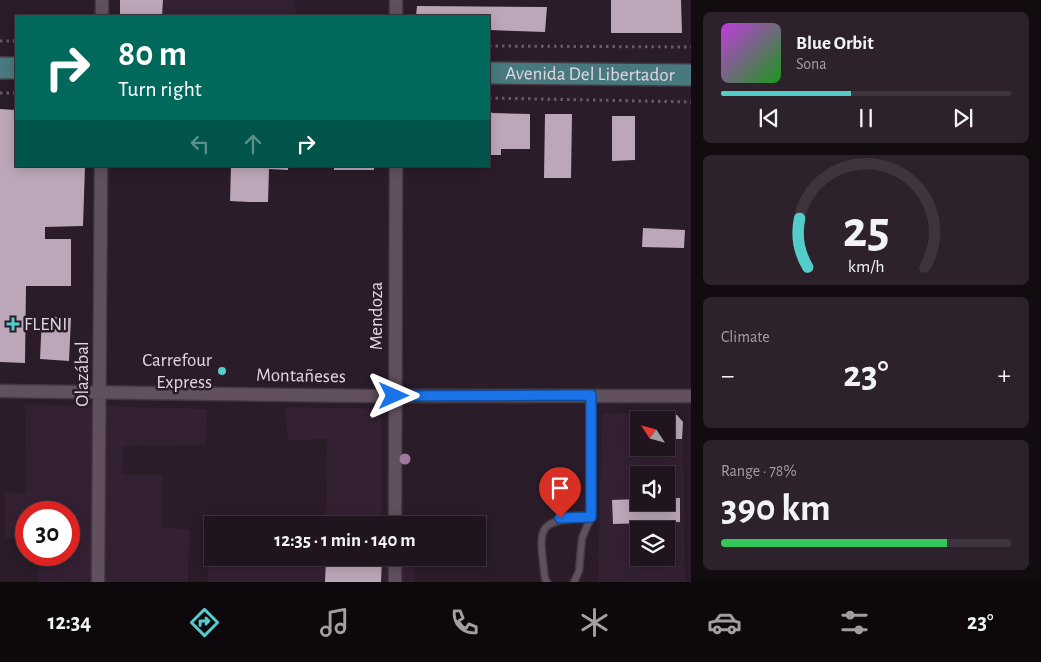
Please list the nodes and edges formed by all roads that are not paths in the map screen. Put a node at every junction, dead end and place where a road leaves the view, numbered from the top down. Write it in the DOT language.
graph roads {
  1 [pos="102,0"];
  2 [pos="396,0"];
  3 [pos="102,15"];
  4 [pos="396,15"];
  5 [pos="0,68"];
  6 [pos="15,68"];
  7 [pos="490,73"];
  8 [pos="691,75"];
  9 [pos="101,167"];
  10 [pos="396,167"];
  11 [pos="0,391"];
  12 [pos="101,392"];
  13 [pos="591,395"];
  14 [pos="394,396"];
  15 [pos="691,396"];
  16 [pos="395,516"];
  17 [pos="591,517"];
  18 [pos="395,566"];
  19 [pos="98,582"];
  20 [pos="395,582"];
  21 [pos="547,582"];
  22 [pos="574,582"];
  1 -- 3 [label="street"];
  2 -- 4 [label="street"];
  5 -- 6 [label="main road"];
  7 -- 8 [label="main road, Avenida Del Libertador"];
  9 -- 12 [label="street, Olazábal"];
  10 -- 14 [label="street, Mendoza"];
  11 -- 12 [label="street, Montañeses"];
  12 -- 14 [label="street, Montañeses"];
  12 -- 19 [label="street, Olazábal"];
  13 -- 14 [label="street, Montañeses"];
  13 -- 15 [label="street, Montañeses"];
  13 -- 17 [label="lane"];
  14 -- 16 [label="street, Mendoza"];
  17 -- 21 [label="lane"];
  17 -- 22 [label="lane"];
  18 -- 20 [label="street"];
}
